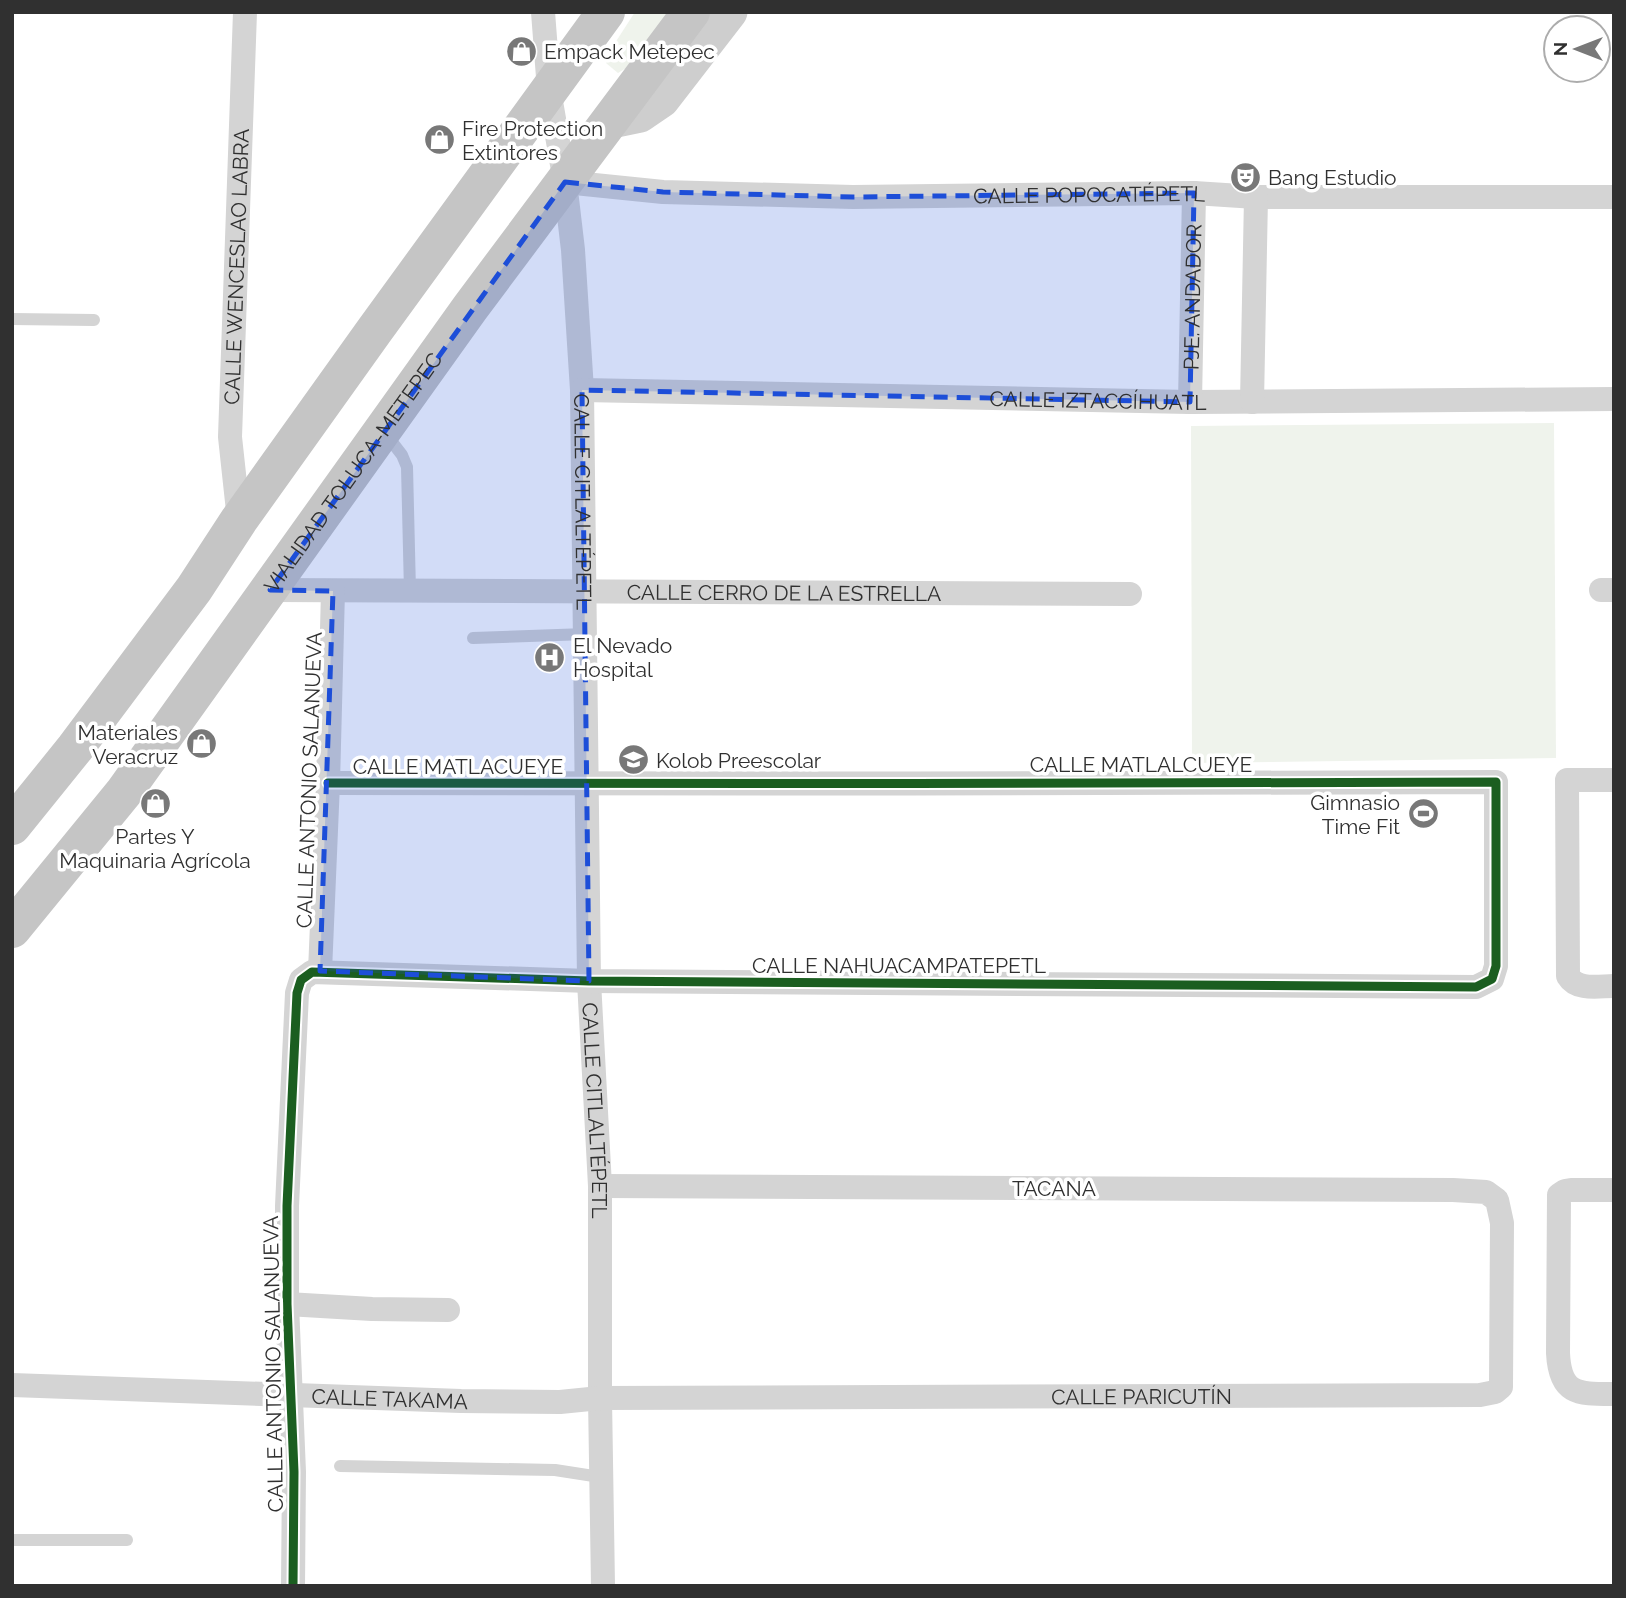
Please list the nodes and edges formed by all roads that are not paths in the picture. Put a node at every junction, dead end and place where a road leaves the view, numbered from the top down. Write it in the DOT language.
graph roads {
  1 [pos="244,12"];
  2 [pos="543,12"];
  3 [pos="606,12"];
  4 [pos="691,12"];
  5 [pos="730,12"];
  6 [pos="549,90"];
  7 [pos="611,121"];
  8 [pos="565,182"];
  9 [pos="1194,194"];
  10 [pos="1256,197"];
  11 [pos="1614,197"];
  12 [pos="12,319"];
  13 [pos="94,320"];
  14 [pos="582,390"];
  15 [pos="1614,399"];
  16 [pos="1190,402"];
  17 [pos="1252,402"];
  18 [pos="383,430"];
  19 [pos="239,520"];
  20 [pos="270,590"];
  21 [pos="333,591"];
  22 [pos="410,591"];
  23 [pos="585,592"];
  24 [pos="1130,594"];
  25 [pos="586,634"];
  26 [pos="473,638"];
  27 [pos="1614,780"];
  28 [pos="328,783"];
  29 [pos="587,785"];
  30 [pos="12,826"];
  31 [pos="12,929"];
  32 [pos="312,974"];
  33 [pos="1492,979"];
  34 [pos="589,981"];
  35 [pos="1614,986"];
  36 [pos="600,1186"];
  37 [pos="1614,1189"];
  38 [pos="1501,1207"];
  39 [pos="288,1304"];
  40 [pos="447,1310"];
  41 [pos="12,1385"];
  42 [pos="292,1394"];
  43 [pos="1614,1394"];
  44 [pos="600,1398"];
  45 [pos="340,1466"];
  46 [pos="600,1477"];
  47 [pos="12,1539"];
  48 [pos="127,1539"];
  49 [pos="293,1586"];
  50 [pos="603,1586"];
  1 -- 19 [label="street, CALLE WENCESLAO LABRA"];
  2 -- 6 [label="street, CALLE CITLALTÉPETL"];
  3 -- 6 [label="highway"];
  4 -- 7 [label="highway, VIALIDAD TOLUCA-METEPEC"];
  5 -- 7 [label="main road"];
  6 -- 8 [label="street, CALLE CITLALTÉPETL"];
  6 -- 19 [label="highway"];
  7 -- 8 [label="highway, VIALIDAD TOLUCA-METEPEC"];
  8 -- 9 [label="street, CALLE POPOCATÉPETL"];
  8 -- 14 [label="street, CALLE CITLALTÉPETL"];
  8 -- 18 [label="highway, VIALIDAD TOLUCA-METEPEC"];
  9 -- 10 [label="street, CALLE POPOCATÉPETL"];
  9 -- 16 [label="street, PJE. ANDADOR"];
  10 -- 11 [label="street, CALLE POPOCATÉPETL"];
  10 -- 17 [label="street"];
  12 -- 13 [label="lane"];
  14 -- 16 [label="street, CALLE IZTACCÍHUATL"];
  14 -- 23 [label="street, CALLE CITLALTÉPETL"];
  15 -- 17 [label="street, CALLE IZTACCÍHUATL"];
  16 -- 17 [label="street, CALLE IZTACCÍHUATL"];
  18 -- 20 [label="highway, VIALIDAD TOLUCA-METEPEC"];
  18 -- 22 [label="lane"];
  19 -- 30 [label="highway"];
  20 -- 21 [label="street, CALLE CERRO DE LA ESTRELLA"];
  20 -- 31 [label="highway, VIALIDAD TOLUCA-METEPEC"];
  21 -- 22 [label="street, CALLE CERRO DE LA ESTRELLA"];
  21 -- 28 [label="street, CALLE ANTONIO SALANUEVA"];
  22 -- 23 [label="street, CALLE CERRO DE LA ESTRELLA"];
  23 -- 24 [label="street, CALLE CERRO DE LA ESTRELLA"];
  23 -- 25 [label="street, CALLE CITLALTÉPETL"];
  25 -- 26 [label="lane"];
  25 -- 29 [label="street, CALLE CITLALTÉPETL"];
  27 -- 35 [label="street"];
  28 -- 29 [label="street, CALLE MATLACUEYE"];
  28 -- 32 [label="street, CALLE ANTONIO SALANUEVA"];
  29 -- 33 [label="street, CALLE MATLALCUEYE"];
  29 -- 34 [label="street, CALLE CITLALTÉPETL"];
  32 -- 34 [label="street, CALLE NAHUACAMPATEPETL"];
  32 -- 39 [label="street, CALLE ANTONIO SALANUEVA"];
  33 -- 34 [label="street, CALLE NAHUACAMPATEPETL"];
  34 -- 36 [label="street, CALLE CITLALTÉPETL"];
  36 -- 38 [label="street, TACANA"];
  36 -- 44 [label="street, CALLE CITLALTÉPETL"];
  37 -- 43 [label="street"];
  38 -- 44 [label="street, CALLE PARICUTÍN"];
  39 -- 40 [label="street"];
  39 -- 42 [label="street, CALLE ANTONIO SALANUEVA"];
  41 -- 42 [label="street, CALLE TAKAMA"];
  42 -- 44 [label="street, CALLE TAKAMA"];
  42 -- 49 [label="street, CALLE ANTONIO SALANUEVA"];
  44 -- 46 [label="street, CALLE CITLALTÉPETL"];
  45 -- 46 [label="lane"];
  46 -- 50 [label="street, CALLE CITLALTÉPETL"];
  47 -- 48 [label="lane"];
}
